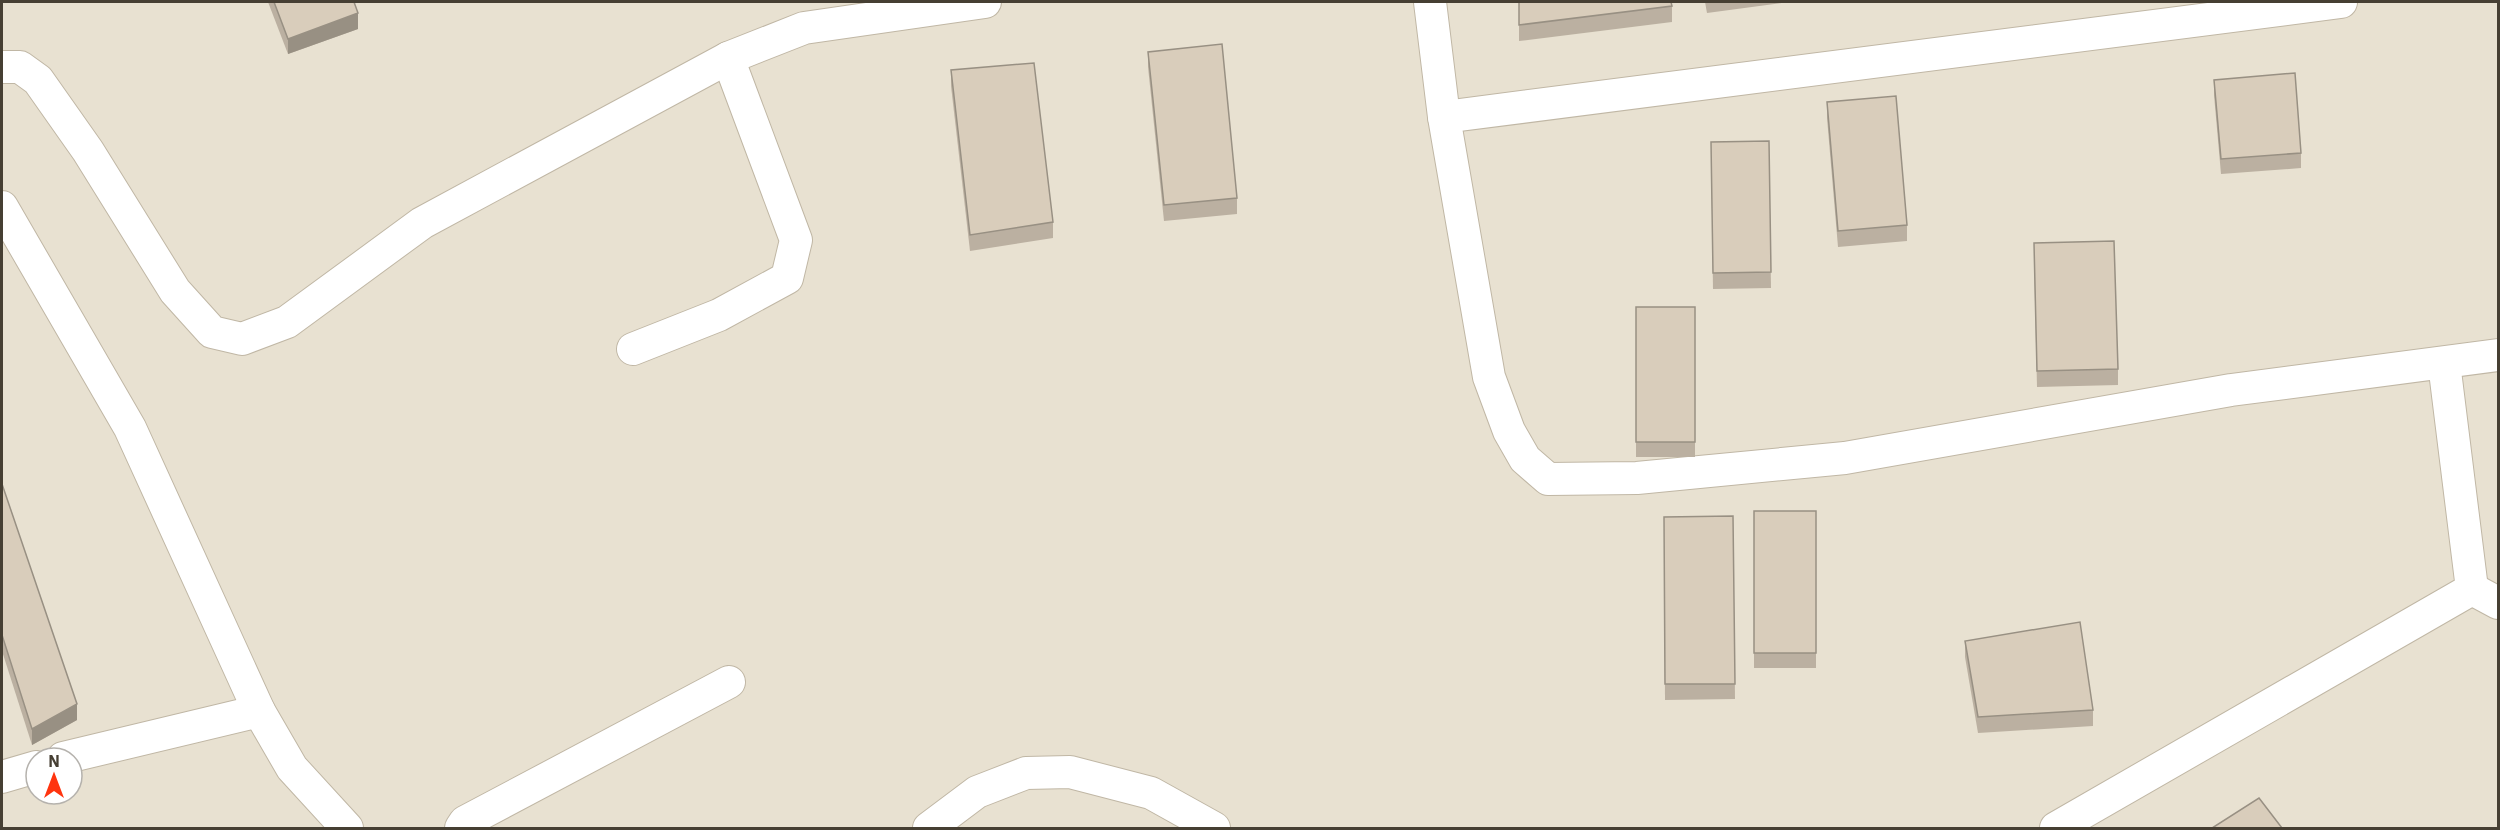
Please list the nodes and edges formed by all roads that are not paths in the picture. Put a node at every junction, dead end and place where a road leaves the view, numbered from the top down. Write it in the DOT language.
graph roads {
  1 [pos="985,2"];
  2 [pos="1429,2"];
  3 [pos="2341,2"];
  4 [pos="728,58"];
  5 [pos="2,67"];
  6 [pos="1444,117"];
  7 [pos="2,207"];
  8 [pos="633,349"];
  9 [pos="2499,355"];
  10 [pos="2444,363"];
  11 [pos="2485,596"];
  12 [pos="729,682"];
  13 [pos="259,711"];
  14 [pos="84,753"];
  15 [pos="24,770"];
  16 [pos="2,777"];
  17 [pos="347,828"];
  18 [pos="461,828"];
  19 [pos="929,828"];
  20 [pos="1214,828"];
  21 [pos="2056,828"];
  1 -- 4 [label="street"];
  2 -- 6 [label="street"];
  3 -- 6 [label="street"];
  4 -- 5 [label="street"];
  4 -- 8 [label="street"];
  6 -- 10 [label="street"];
  7 -- 13 [label="street"];
  9 -- 10 [label="street"];
  10 -- 11 [label="street"];
  11 -- 21 [label="street"];
  12 -- 18 [label="street"];
  13 -- 14 [label="street"];
  13 -- 17 [label="street"];
  15 -- 16 [label="street"];
  19 -- 20 [label="street"];
}
